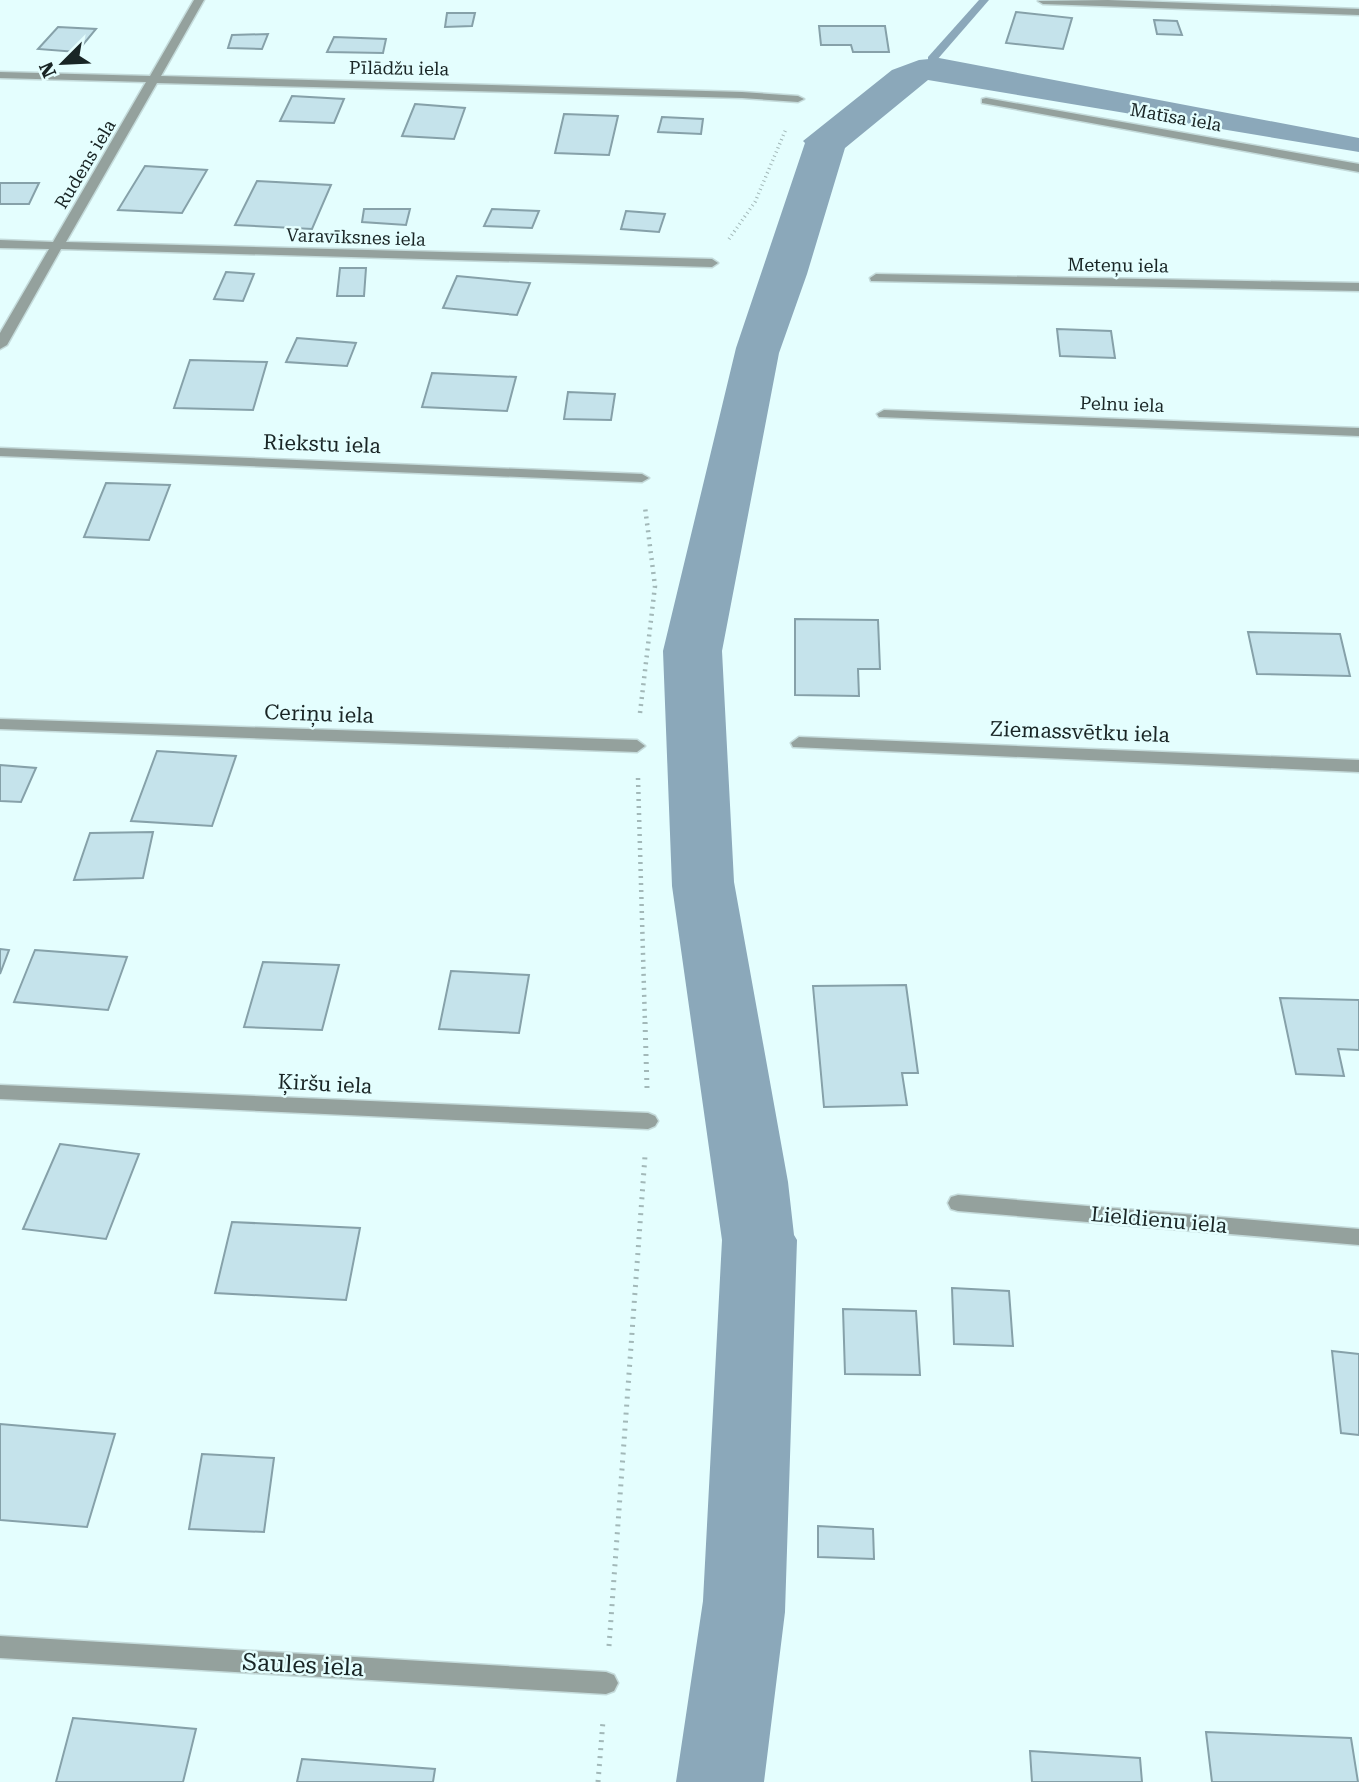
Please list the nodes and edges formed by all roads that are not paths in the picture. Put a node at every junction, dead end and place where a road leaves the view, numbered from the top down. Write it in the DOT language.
graph roads {
  1 [pos="199,0"];
  2 [pos="1042,1"];
  3 [pos="1359,12"];
  4 [pos="0,75"];
  5 [pos="155,80"];
  6 [pos="798,99"];
  7 [pos="986,101"];
  8 [pos="1359,168"];
  9 [pos="0,244"];
  10 [pos="57,246"];
  11 [pos="712,264"];
  12 [pos="876,278"];
  13 [pos="1359,287"];
  14 [pos="0,345"];
  15 [pos="884,414"];
  16 [pos="1359,432"];
  17 [pos="0,453"];
  18 [pos="642,478"];
  19 [pos="0,724"];
  20 [pos="799,743"];
  21 [pos="637,746"];
  22 [pos="1359,766"];
  23 [pos="0,1092"];
  24 [pos="648,1121"];
  25 [pos="958,1203"];
  26 [pos="1359,1237"];
  27 [pos="0,1647"];
  28 [pos="606,1683"];
  1 -- 5 [label="street, Rudens iela"];
  2 -- 3 [label="street"];
  4 -- 5 [label="street, Pīlādžu iela"];
  5 -- 6 [label="street, Pīlādžu iela"];
  5 -- 10 [label="street, Rudens iela"];
  7 -- 8 [label="street, Matīsa iela"];
  9 -- 10 [label="street, Varavīksnes iela"];
  10 -- 11 [label="street, Varavīksnes iela"];
  10 -- 14 [label="street, Rudens iela"];
  12 -- 13 [label="street, Meteņu iela"];
  15 -- 16 [label="street, Pelnu iela"];
  17 -- 18 [label="street, Riekstu iela"];
  19 -- 21 [label="street, Ceriņu iela"];
  20 -- 22 [label="street, Ziemassvētku iela"];
  23 -- 24 [label="street, Ķiršu iela"];
  25 -- 26 [label="street, Lieldienu iela"];
  27 -- 28 [label="street, Saules iela"];
}
